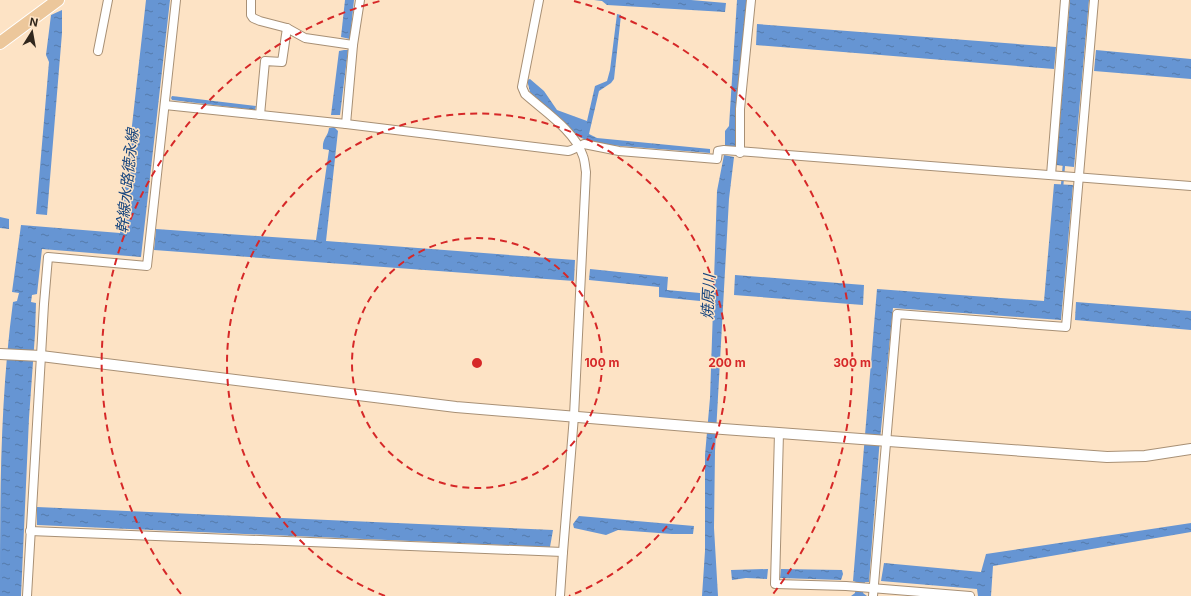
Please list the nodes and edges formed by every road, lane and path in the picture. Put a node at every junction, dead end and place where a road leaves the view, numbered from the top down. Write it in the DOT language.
graph roads {
  1 [pos="58,0"];
  2 [pos="108,0"];
  3 [pos="176,0"];
  4 [pos="251,0"];
  5 [pos="360,0"];
  6 [pos="538,0"];
  7 [pos="751,0"];
  8 [pos="1066,0"];
  9 [pos="1094,0"];
  10 [pos="287,28"];
  11 [pos="0,43"];
  12 [pos="353,45"];
  13 [pos="98,51"];
  14 [pos="164,105"];
  15 [pos="260,115"];
  16 [pos="346,124"];
  17 [pos="578,146"];
  18 [pos="738,152"];
  19 [pos="1052,175"];
  20 [pos="1078,178"];
  21 [pos="1191,186"];
  22 [pos="0,354"];
  23 [pos="41,356"];
  24 [pos="574,416"];
  25 [pos="778,433"];
  26 [pos="886,441"];
  27 [pos="1191,449"];
  28 [pos="30,531"];
  29 [pos="562,552"];
  30 [pos="871,591"];
  31 [pos="27,596"];
  32 [pos="560,596"];
  33 [pos="970,596"];
  1 -- 11 [label="main road"];
  2 -- 13 [label="street"];
  3 -- 14 [label="street"];
  4 -- 10 [label="street"];
  5 -- 12 [label="street"];
  6 -- 17 [label="street"];
  7 -- 18 [label="street"];
  8 -- 19 [label="street"];
  9 -- 20 [label="street"];
  10 -- 12 [label="street"];
  10 -- 15 [label="street"];
  12 -- 16 [label="street"];
  14 -- 15 [label="street"];
  14 -- 23 [label="street"];
  15 -- 16 [label="street"];
  16 -- 17 [label="street"];
  17 -- 18 [label="street"];
  17 -- 24 [label="street"];
  18 -- 19 [label="street"];
  19 -- 20 [label="street"];
  20 -- 21 [label="street"];
  20 -- 26 [label="street"];
  22 -- 23 [label="street"];
  23 -- 24 [label="street"];
  23 -- 28 [label="street"];
  24 -- 25 [label="street"];
  24 -- 29 [label="street"];
  25 -- 26 [label="street"];
  25 -- 30 [label="street"];
  26 -- 27 [label="street"];
  26 -- 30 [label="street"];
  28 -- 29 [label="street"];
  28 -- 31 [label="street"];
  29 -- 32 [label="street"];
  30 -- 33 [label="street"];
}
